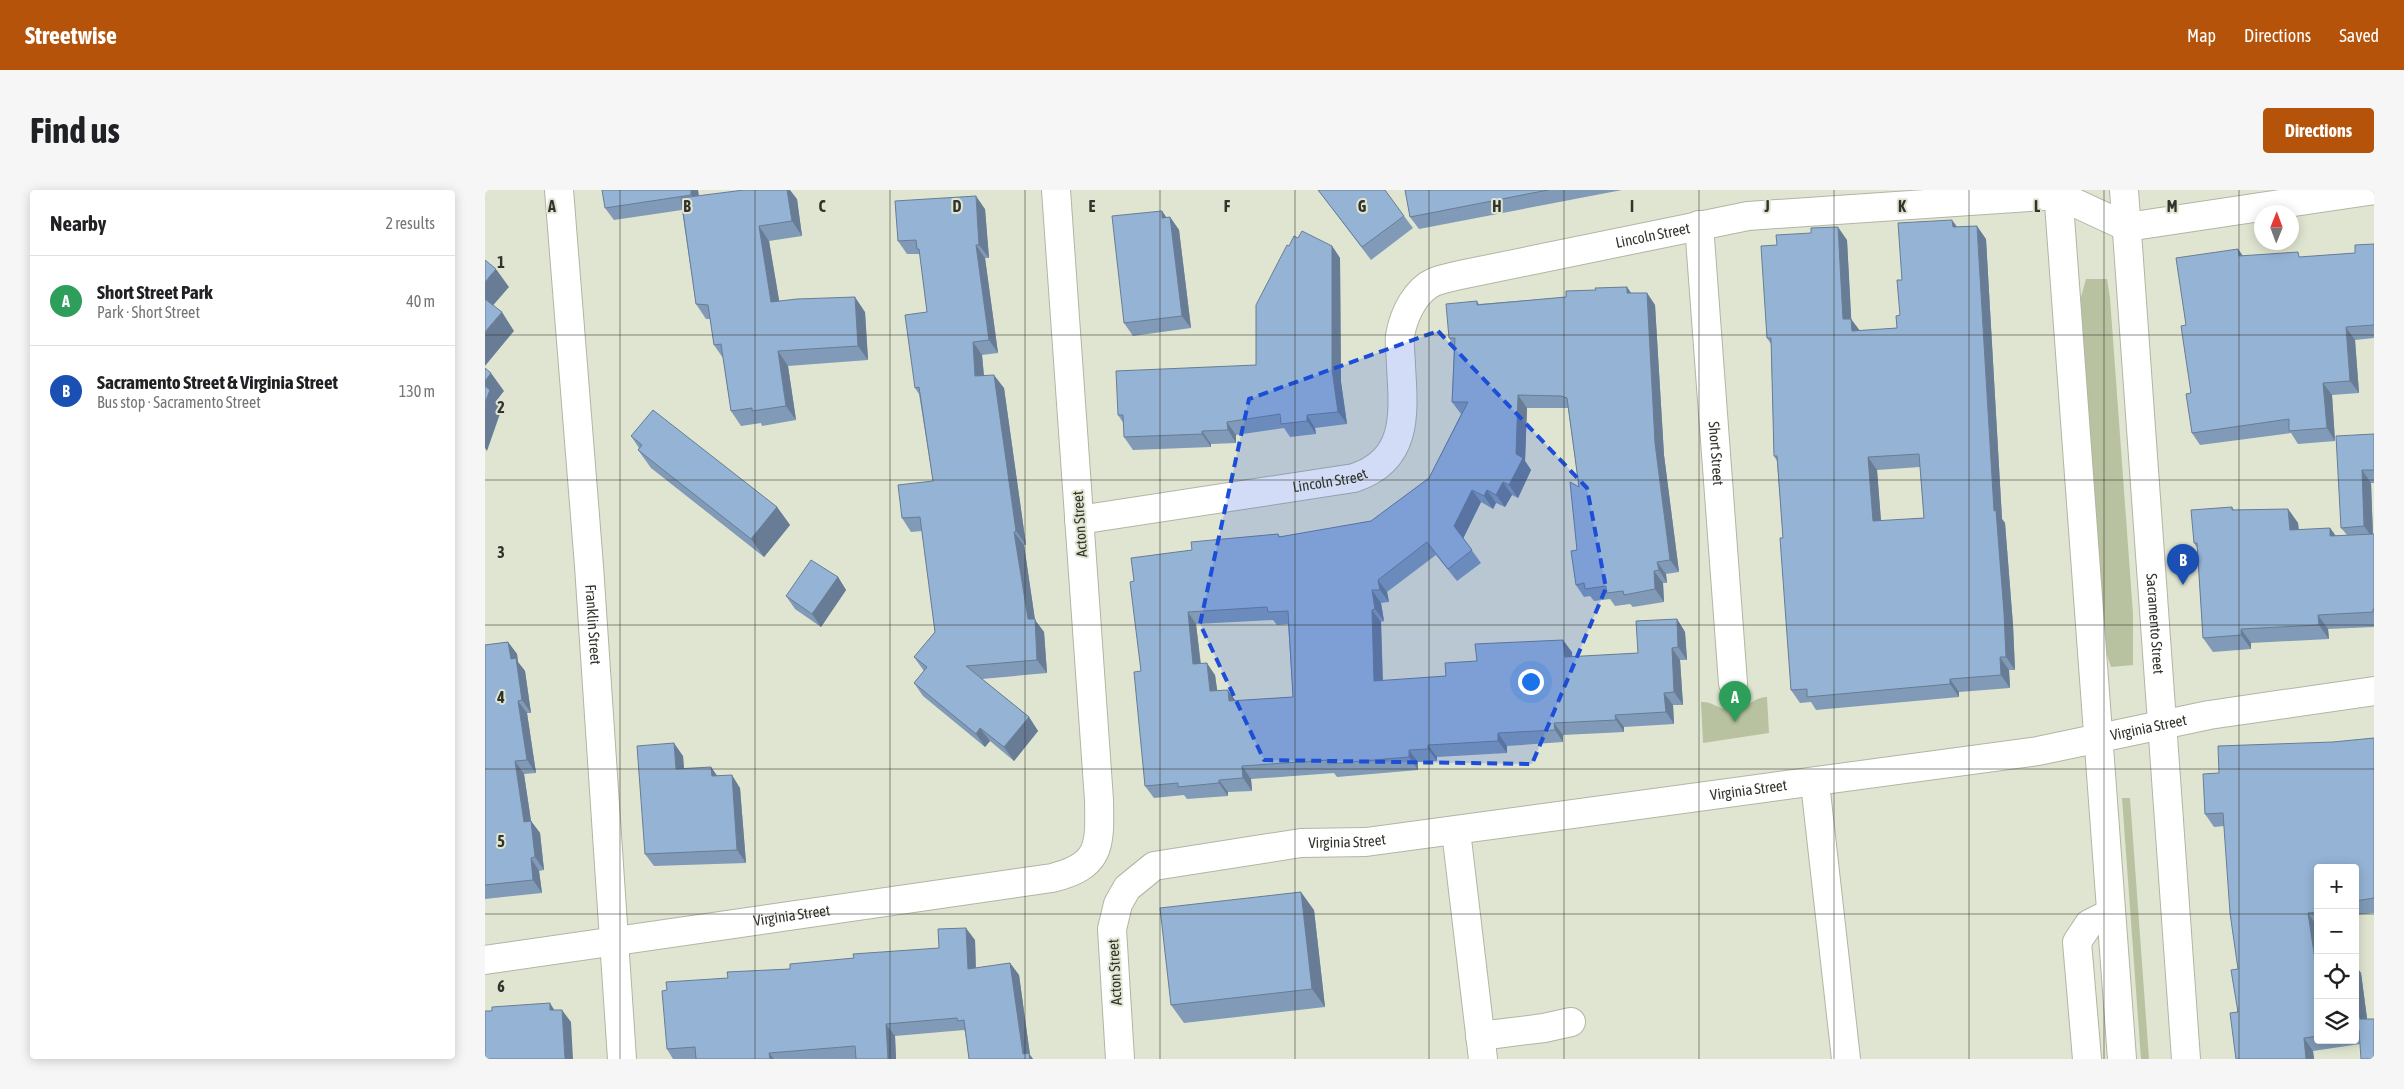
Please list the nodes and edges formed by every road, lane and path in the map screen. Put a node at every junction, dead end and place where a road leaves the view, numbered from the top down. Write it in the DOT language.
graph roads {
  1 [pos="559,190"];
  2 [pos="1056,190"];
  3 [pos="2124,190"];
  4 [pos="2374,190"];
  5 [pos="2058,192"];
  6 [pos="1699,224"];
  7 [pos="2127,226"];
  8 [pos="1079,520"];
  9 [pos="1733,683"];
  10 [pos="2374,691"];
  11 [pos="2163,724"];
  12 [pos="2097,739"];
  13 [pos="1815,783"];
  14 [pos="1457,831"];
  15 [pos="1091,857"];
  16 [pos="1127,888"];
  17 [pos="2111,913"];
  18 [pos="613,941"];
  19 [pos="485,960"];
  20 [pos="1571,1022"];
  21 [pos="1481,1048"];
  22 [pos="622,1059"];
  23 [pos="1120,1059"];
  24 [pos="1846,1059"];
  25 [pos="2087,1059"];
  26 [pos="2122,1059"];
  27 [pos="2186,1059"];
  1 -- 18 [label="street, Franklin Street"];
  2 -- 8 [label="street, Acton Street"];
  3 -- 7 [label="street, Sacramento Street"];
  4 -- 7 [label="street"];
  5 -- 6 [label="street, Lincoln Street"];
  5 -- 7 [label="street, Lincoln Street"];
  5 -- 12 [label="street"];
  6 -- 8 [label="street, Lincoln Street"];
  6 -- 9 [label="street, Short Street"];
  7 -- 11 [label="street, Sacramento Street"];
  8 -- 15 [label="street, Acton Street"];
  10 -- 11 [label="street, Virginia Street"];
  11 -- 12 [label="street, Virginia Street"];
  11 -- 27 [label="street, Sacramento Street"];
  12 -- 13 [label="street, Virginia Street"];
  12 -- 17 [label="street"];
  13 -- 14 [label="street, Virginia Street"];
  13 -- 24 [label="street"];
  14 -- 16 [label="street, Virginia Street"];
  14 -- 21 [label="street"];
  15 -- 18 [label="street, Virginia Street"];
  16 -- 23 [label="street, Acton Street"];
  17 -- 25 [label="street"];
  17 -- 26 [label="street"];
  18 -- 19 [label="street, Virginia Street"];
  18 -- 22 [label="street, Franklin Street"];
  20 -- 21 [label="street"];
}
